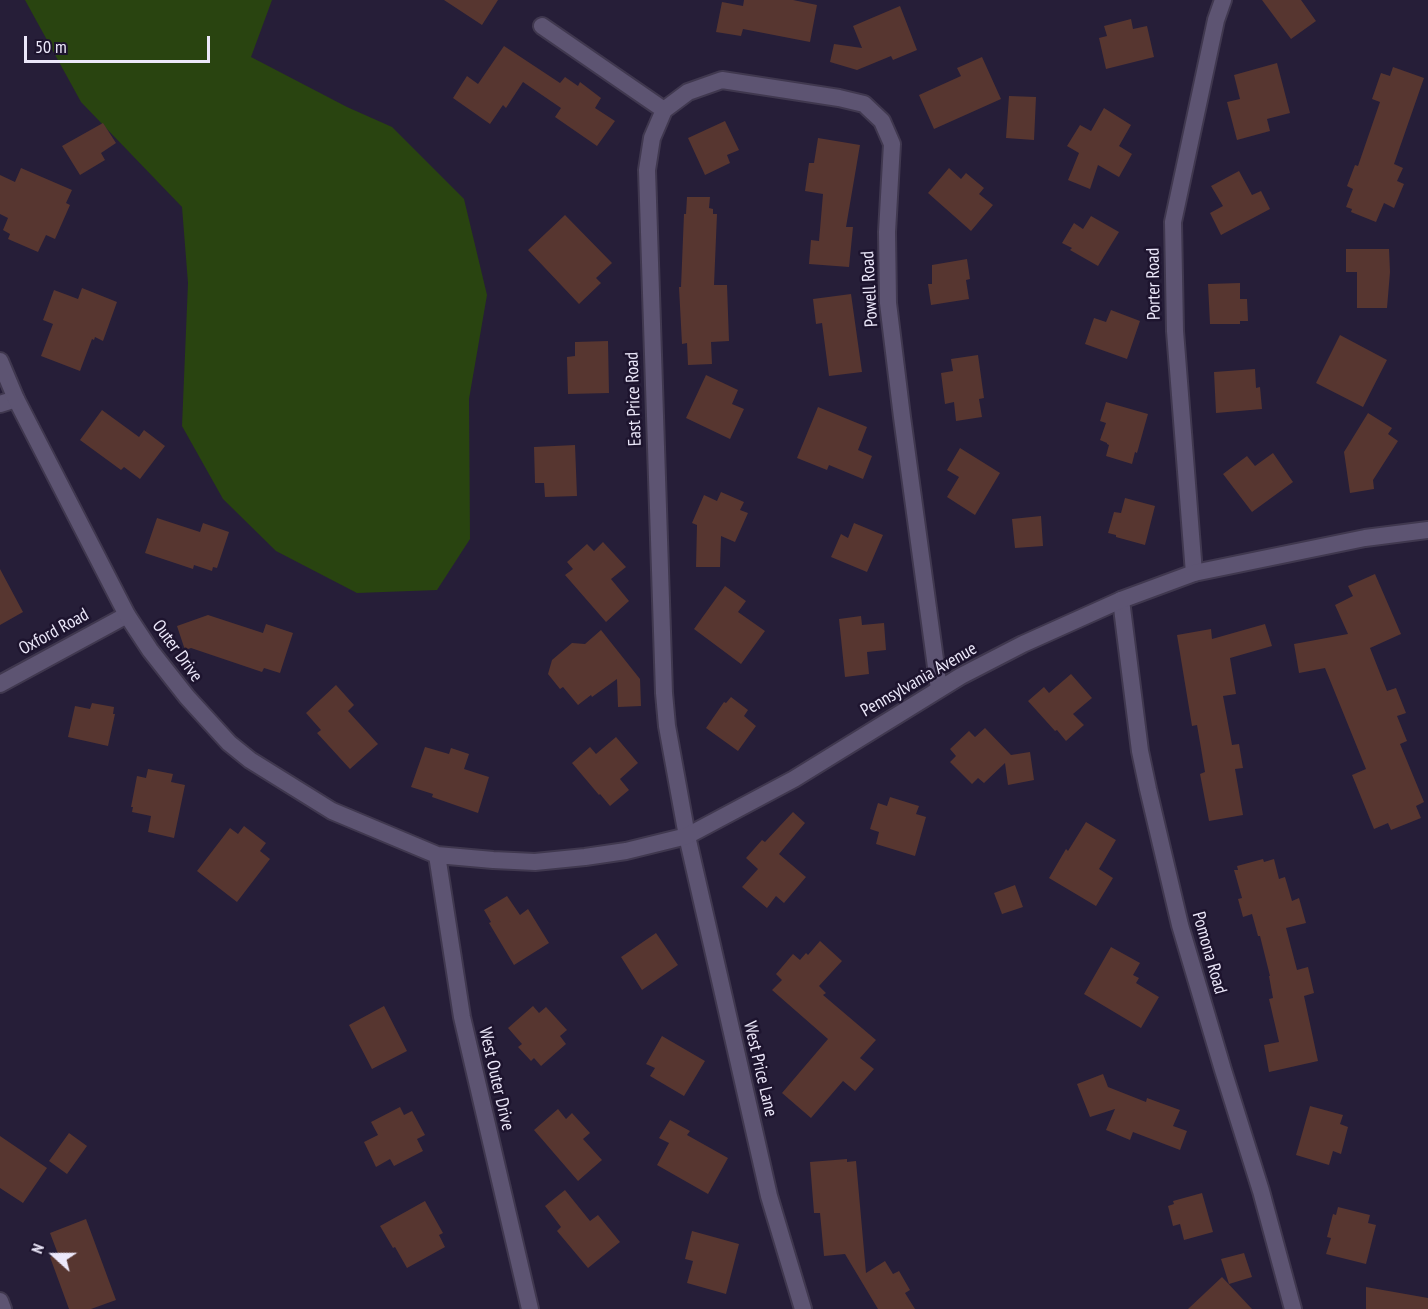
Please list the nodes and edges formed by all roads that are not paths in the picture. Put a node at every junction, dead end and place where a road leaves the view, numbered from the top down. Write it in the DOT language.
graph roads {
  1 [pos="1223,0"];
  2 [pos="542,26"];
  3 [pos="664,110"];
  4 [pos="0,361"];
  5 [pos="8,401"];
  6 [pos="1428,530"];
  7 [pos="1194,573"];
  8 [pos="1121,600"];
  9 [pos="127,615"];
  10 [pos="0,684"];
  11 [pos="939,689"];
  12 [pos="687,836"];
  13 [pos="437,855"];
  14 [pos="0,1301"];
  15 [pos="3,1309"];
  16 [pos="530,1309"];
  17 [pos="803,1309"];
  18 [pos="1293,1309"];
  1 -- 7 [label="street, Porter Road"];
  2 -- 3 [label="street"];
  3 -- 11 [label="street, Powell Road"];
  3 -- 12 [label="street, East Price Road"];
  4 -- 5 [label="street, Outer Drive"];
  5 -- 9 [label="street, Outer Drive"];
  6 -- 7 [label="street, Pennsylvania Avenue"];
  7 -- 8 [label="street, Pennsylvania Avenue"];
  8 -- 11 [label="street, Pennsylvania Avenue"];
  8 -- 18 [label="street, Pomona Road"];
  9 -- 10 [label="street, Oxford Road"];
  9 -- 13 [label="street, Outer Drive"];
  11 -- 12 [label="street, Pennsylvania Avenue"];
  12 -- 13 [label="street, Pennsylvania Avenue"];
  12 -- 17 [label="street, West Price Lane"];
  13 -- 16 [label="street, West Outer Drive"];
  14 -- 15 [label="street"];
}
